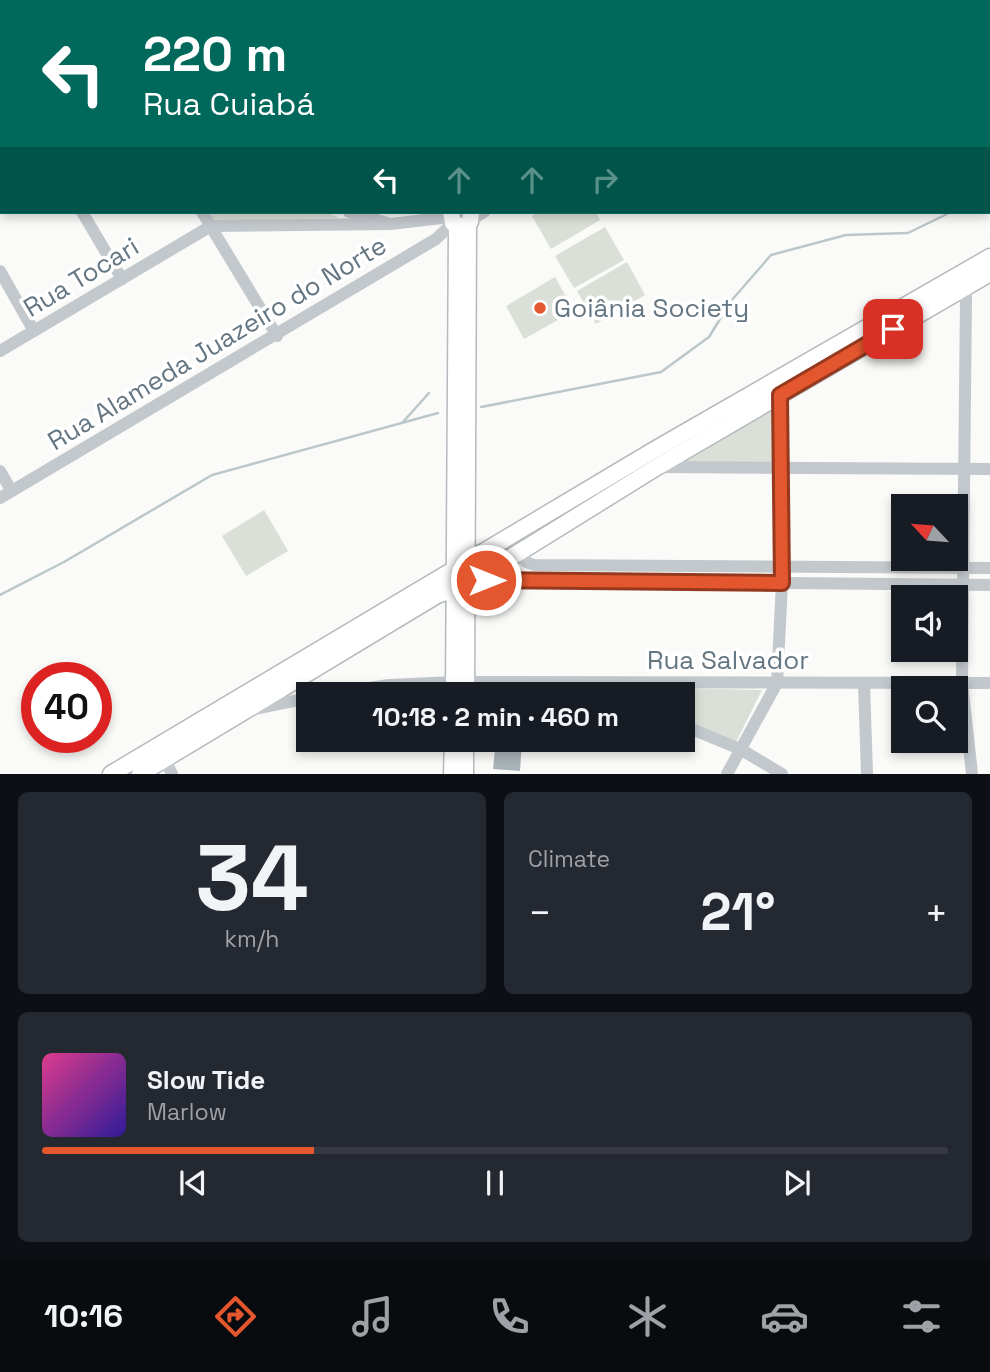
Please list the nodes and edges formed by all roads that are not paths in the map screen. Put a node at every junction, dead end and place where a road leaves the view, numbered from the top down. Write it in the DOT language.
graph roads {
  1 [pos="83,214"];
  2 [pos="203,214"];
  3 [pos="356,214"];
  4 [pos="463,218"];
  5 [pos="391,224"];
  6 [pos="408,224"];
  7 [pos="211,226"];
  8 [pos="436,239"];
  9 [pos="990,257"];
  10 [pos="0,271"];
  11 [pos="990,273"];
  12 [pos="122,279"];
  13 [pos="961,289"];
  14 [pos="34,331"];
  15 [pos="277,336"];
  16 [pos="0,351"];
  17 [pos="780,395"];
  18 [pos="657,467"];
  19 [pos="780,468"];
  20 [pos="966,469"];
  21 [pos="990,470"];
  22 [pos="0,471"];
  23 [pos="6,494"];
  24 [pos="966,494"];
  25 [pos="522,551"];
  26 [pos="469,562"];
  27 [pos="781,568"];
  28 [pos="891,568"];
  29 [pos="968,568"];
  30 [pos="990,568"];
  31 [pos="965,571"];
  32 [pos="458,581"];
  33 [pos="782,583"];
  34 [pos="965,585"];
  35 [pos="968,585"];
  36 [pos="990,585"];
  37 [pos="460,682"];
  38 [pos="695,682"];
  39 [pos="778,682"];
  40 [pos="863,683"];
  41 [pos="891,683"];
  42 [pos="968,683"];
  43 [pos="990,683"];
  44 [pos="296,700"];
  45 [pos="243,711"];
  46 [pos="695,730"];
  47 [pos="968,738"];
  48 [pos="740,749"];
  49 [pos="453,752"];
  50 [pos="465,752"];
  51 [pos="165,760"];
  52 [pos="111,774"];
  53 [pos="139,774"];
  54 [pos="452,774"];
  55 [pos="464,774"];
  56 [pos="727,774"];
  57 [pos="782,774"];
  58 [pos="867,774"];
  59 [pos="972,774"];
  1 -- 12 [label="street"];
  2 -- 7 [label="street"];
  3 -- 5 [label="street"];
  4 -- 6 [label="street"];
  4 -- 8 [label="street, Rua Alameda Juazeiro do Norte"];
  4 -- 26 [label="main road"];
  4 -- 32 [label="main road"];
  5 -- 6 [label="street"];
  5 -- 7 [label="street"];
  6 -- 8 [label="street"];
  7 -- 12 [label="street, Rua Tocari"];
  7 -- 15 [label="street"];
  8 -- 15 [label="street, Rua Alameda Juazeiro do Norte"];
  9 -- 26 [label="main road"];
  10 -- 14 [label="street"];
  11 -- 13 [label="main road"];
  12 -- 14 [label="street, Rua Tocari"];
  13 -- 17 [label="main road"];
  13 -- 20 [label="street"];
  14 -- 16 [label="street, Rua Tocari"];
  15 -- 23 [label="street, Rua Alameda Juazeiro do Norte"];
  17 -- 18 [label="main road"];
  17 -- 19 [label="street"];
  18 -- 19 [label="street"];
  18 -- 25 [label="main road"];
  19 -- 20 [label="street"];
  19 -- 27 [label="street"];
  20 -- 21 [label="street"];
  20 -- 24 [label="street"];
  22 -- 23 [label="street"];
  25 -- 27 [label="street"];
  25 -- 32 [label="main road"];
  26 -- 32 [label="main road"];
  27 -- 28 [label="street"];
  27 -- 33 [label="street"];
  29 -- 30 [label="street"];
  31 -- 34 [label="street"];
  32 -- 33 [label="street"];
  32 -- 37 [label="main road"];
  32 -- 45 [label="main road"];
  32 -- 51 [label="main road"];
  33 -- 34 [label="street"];
  33 -- 39 [label="street"];
  35 -- 36 [label="street"];
  38 -- 39 [label="street, Rua Salvador"];
  39 -- 40 [label="street, Rua Salvador"];
  39 -- 48 [label="street"];
  40 -- 41 [label="street, Rua Salvador"];
  40 -- 58 [label="street"];
  42 -- 43 [label="street, Rua Salvador"];
  44 -- 45 [label="street"];
  45 -- 51 [label="main road"];
  46 -- 48 [label="street"];
  47 -- 59 [label="street"];
  48 -- 56 [label="street"];
  48 -- 57 [label="street"];
  49 -- 54 [label="main road"];
  50 -- 55 [label="main road"];
  51 -- 52 [label="main road"];
  51 -- 53 [label="main road"];
}
